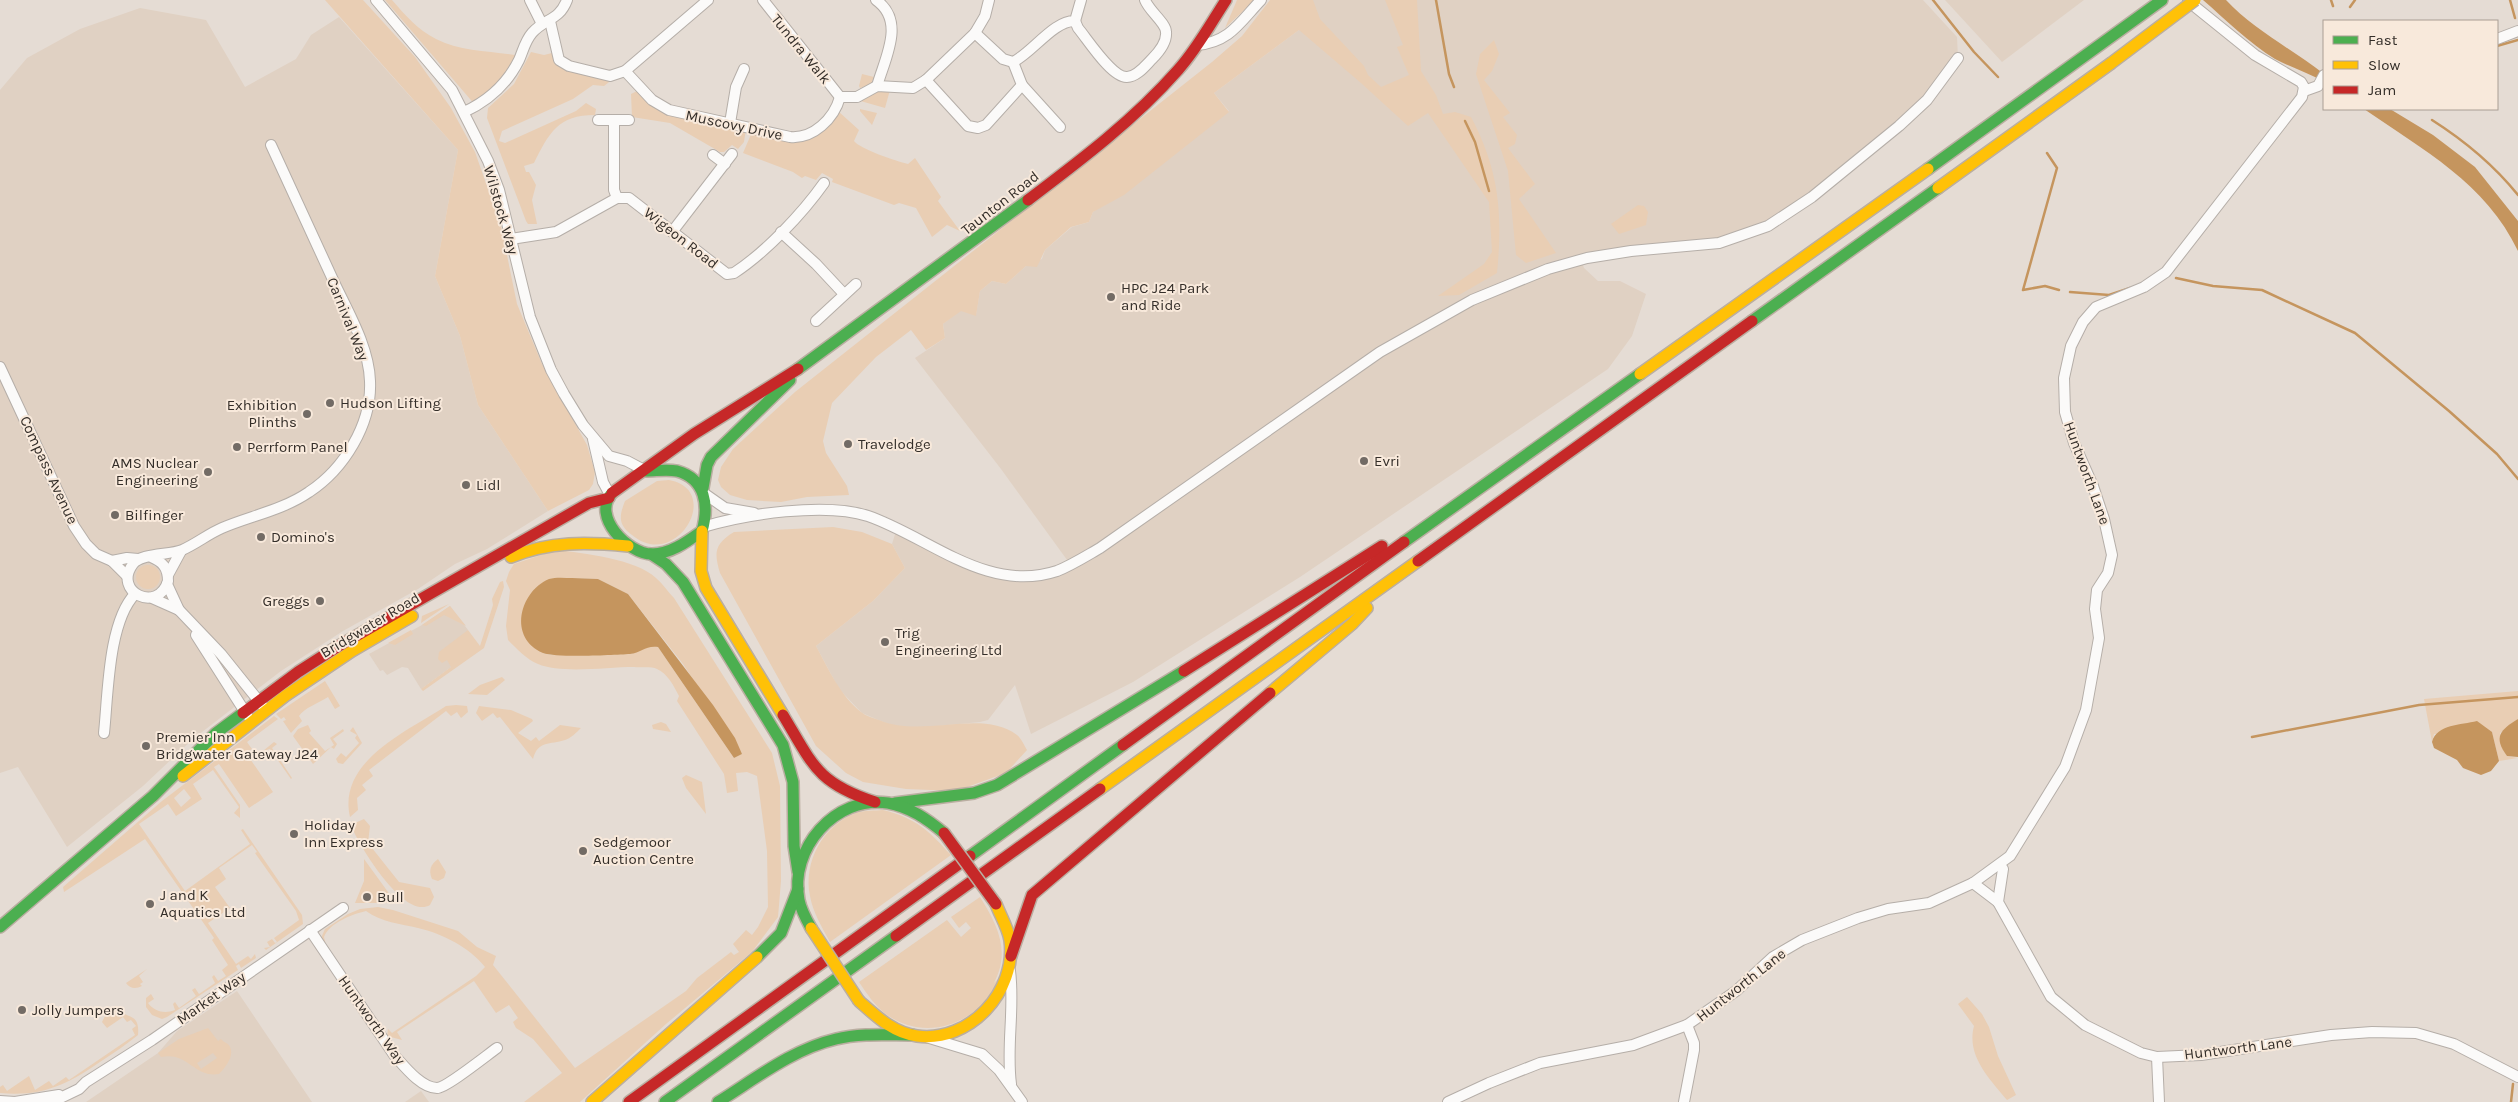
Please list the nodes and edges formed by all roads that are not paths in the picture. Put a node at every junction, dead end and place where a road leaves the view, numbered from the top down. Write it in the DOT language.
graph roads {
  1 [pos="376,0"];
  2 [pos="530,0"];
  3 [pos="568,0"];
  4 [pos="708,0"];
  5 [pos="763,0"];
  6 [pos="876,0"];
  7 [pos="989,0"];
  8 [pos="1081,0"];
  9 [pos="1145,0"];
  10 [pos="1226,0"];
  11 [pos="1261,0"];
  12 [pos="2162,0"];
  13 [pos="2188,0"];
  14 [pos="2195,0"];
  15 [pos="1076,21"];
  16 [pos="546,23"];
  17 [pos="2518,31"];
  18 [pos="975,33"];
  19 [pos="2498,39"];
  20 [pos="1197,45"];
  21 [pos="1958,58"];
  22 [pos="1013,62"];
  23 [pos="744,69"];
  24 [pos="625,71"];
  25 [pos="2323,77"];
  26 [pos="926,80"];
  27 [pos="877,86"];
  28 [pos="1022,86"];
  29 [pos="2304,91"];
  30 [pos="840,97"];
  31 [pos="464,112"];
  32 [pos="598,120"];
  33 [pos="614,120"];
  34 [pos="629,120"];
  35 [pos="730,123"];
  36 [pos="1060,128"];
  37 [pos="271,145"];
  38 [pos="732,154"];
  39 [pos="713,156"];
  40 [pos="725,164"];
  41 [pos="824,183"];
  42 [pos="616,198"];
  43 [pos="672,232"];
  44 [pos="781,232"];
  45 [pos="511,239"];
  46 [pos="856,284"];
  47 [pos="844,294"];
  48 [pos="816,321"];
  49 [pos="805,365"];
  50 [pos="0,367"];
  51 [pos="593,438"];
  52 [pos="646,471"];
  53 [pos="704,491"];
  54 [pos="609,497"];
  55 [pos="760,515"];
  56 [pos="1434,521"];
  57 [pos="703,529"];
  58 [pos="628,546"];
  59 [pos="181,551"];
  60 [pos="651,554"];
  61 [pos="151,557"];
  62 [pos="138,560"];
  63 [pos="112,561"];
  64 [pos="127,576"];
  65 [pos="168,580"];
  66 [pos="1393,581"];
  67 [pos="135,594"];
  68 [pos="152,598"];
  69 [pos="178,610"];
  70 [pos="186,619"];
  71 [pos="262,705"];
  72 [pos="245,711"];
  73 [pos="251,721"];
  74 [pos="104,732"];
  75 [pos="153,796"];
  76 [pos="875,802"];
  77 [pos="895,803"];
  78 [pos="2000,865"];
  79 [pos="798,872"];
  80 [pos="1973,883"];
  81 [pos="798,889"];
  82 [pos="1998,902"];
  83 [pos="343,908"];
  84 [pos="0,927"];
  85 [pos="310,930"];
  86 [pos="1011,956"];
  87 [pos="1010,970"];
  88 [pos="1687,1026"];
  89 [pos="912,1035"];
  90 [pos="925,1037"];
  91 [pos="497,1048"];
  92 [pos="2157,1057"];
  93 [pos="2518,1077"];
  94 [pos="1011,1085"];
  95 [pos="79,1089"];
  96 [pos="0,1101"];
  97 [pos="15,1102"];
  98 [pos="52,1102"];
  99 [pos="592,1102"];
  100 [pos="629,1102"];
  101 [pos="665,1102"];
  102 [pos="718,1102"];
  103 [pos="1022,1102"];
  104 [pos="1448,1102"];
  105 [pos="1684,1102"];
  106 [pos="2159,1102"];
  1 -- 31 [label="street, Wilstock Way"];
  2 -- 16 [label="street"];
  3 -- 16 [label="street"];
  4 -- 24 [label="street"];
  5 -- 30 [label="street, Tundra Walk"];
  6 -- 27 [label="street"];
  7 -- 18 [label="street"];
  8 -- 15 [label="street"];
  9 -- 15 [label="street"];
  10 -- 20 [label="main road, Taunton Road"];
  11 -- 20 [label="street"];
  12 -- 56 [label="main road"];
  13 -- 29 [label="street"];
  14 -- 66 [label="main road, bridge"];
  15 -- 22 [label="street"];
  16 -- 24 [label="street"];
  16 -- 31 [label="street"];
  17 -- 19 [label="street"];
  18 -- 22 [label="street"];
  18 -- 26 [label="street"];
  20 -- 49 [label="main road, Taunton Road"];
  21 -- 55 [label="street"];
  22 -- 28 [label="street"];
  23 -- 35 [label="street"];
  24 -- 35 [label="street, Muscovy Drive"];
  25 -- 29 [label="street"];
  26 -- 27 [label="street"];
  26 -- 28 [label="street"];
  27 -- 30 [label="street"];
  28 -- 36 [label="street"];
  29 -- 78 [label="street, Huntworth Lane"];
  30 -- 35 [label="street, Muscovy Drive"];
  31 -- 45 [label="street, Wilstock Way"];
  32 -- 33 [label="street"];
  33 -- 34 [label="street"];
  33 -- 42 [label="street"];
  37 -- 59 [label="street, Carnival Way"];
  38 -- 40 [label="street"];
  39 -- 40 [label="street"];
  40 -- 43 [label="street"];
  41 -- 44 [label="street, Wigeon Road"];
  42 -- 43 [label="street, Wigeon Road"];
  42 -- 45 [label="street"];
  43 -- 44 [label="street, Wigeon Road"];
  44 -- 47 [label="street"];
  45 -- 51 [label="street, Wilstock Way"];
  46 -- 47 [label="street"];
  47 -- 48 [label="street"];
  49 -- 52 [label="main road, Taunton Road"];
  49 -- 53 [label="main road, Taunton Road"];
  50 -- 63 [label="street, Compass Avenue"];
  51 -- 52 [label="street, Wilstock Way"];
  51 -- 54 [label="street, Wilstock Way"];
  52 -- 53 [label="main road"];
  52 -- 54 [label="main road"];
  53 -- 55 [label="street"];
  53 -- 57 [label="main road"];
  54 -- 58 [label="main road"];
  54 -- 71 [label="main road, Bridgwater Road"];
  55 -- 57 [label="street"];
  56 -- 77 [label="main road"];
  56 -- 100 [label="main road"];
  57 -- 60 [label="main road"];
  57 -- 76 [label="main road"];
  58 -- 60 [label="main road"];
  58 -- 71 [label="main road, Bridgwater Road"];
  59 -- 61 [label="street, Carnival Way"];
  59 -- 65 [label="street"];
  60 -- 79 [label="main road"];
  61 -- 62 [label="street"];
  61 -- 65 [label="street"];
  62 -- 63 [label="street"];
  62 -- 64 [label="street"];
  63 -- 64 [label="street, Compass Avenue"];
  64 -- 67 [label="street"];
  65 -- 68 [label="street"];
  65 -- 69 [label="street"];
  66 -- 86 [label="main road"];
  66 -- 101 [label="main road"];
  67 -- 68 [label="street"];
  67 -- 74 [label="street"];
  68 -- 69 [label="street"];
  69 -- 70 [label="street"];
  70 -- 71 [label="street"];
  70 -- 72 [label="street"];
  71 -- 72 [label="main road, Bridgwater Road"];
  71 -- 73 [label="main road, Bridgwater Road"];
  72 -- 73 [label="street"];
  72 -- 75 [label="main road, Bridgwater Road"];
  73 -- 75 [label="main road, Bridgwater Road"];
  75 -- 84 [label="main road, Bridgwater Road"];
  76 -- 77 [label="main road"];
  76 -- 79 [label="main road"];
  77 -- 86 [label="main road, bridge"];
  78 -- 80 [label="street, Huntworth Lane"];
  78 -- 82 [label="street"];
  79 -- 81 [label="main road"];
  80 -- 82 [label="street"];
  80 -- 88 [label="street, Huntworth Lane"];
  81 -- 89 [label="main road, bridge"];
  81 -- 99 [label="main road"];
  82 -- 92 [label="street, Huntworth Lane"];
  83 -- 85 [label="street, Market Way"];
  85 -- 91 [label="street, Huntworth Way"];
  85 -- 95 [label="street, Market Way"];
  86 -- 87 [label="main road"];
  87 -- 90 [label="main road"];
  87 -- 94 [label="street"];
  88 -- 104 [label="street, Huntworth Lane"];
  88 -- 105 [label="street"];
  89 -- 90 [label="main road"];
  89 -- 102 [label="main road"];
  90 -- 94 [label="street"];
  92 -- 93 [label="street, Huntworth Lane"];
  92 -- 106 [label="street"];
  94 -- 103 [label="street"];
  95 -- 97 [label="street, Market Way"];
  95 -- 98 [label="street, Market Way"];
  96 -- 97 [label="street, Market Way"];
}
